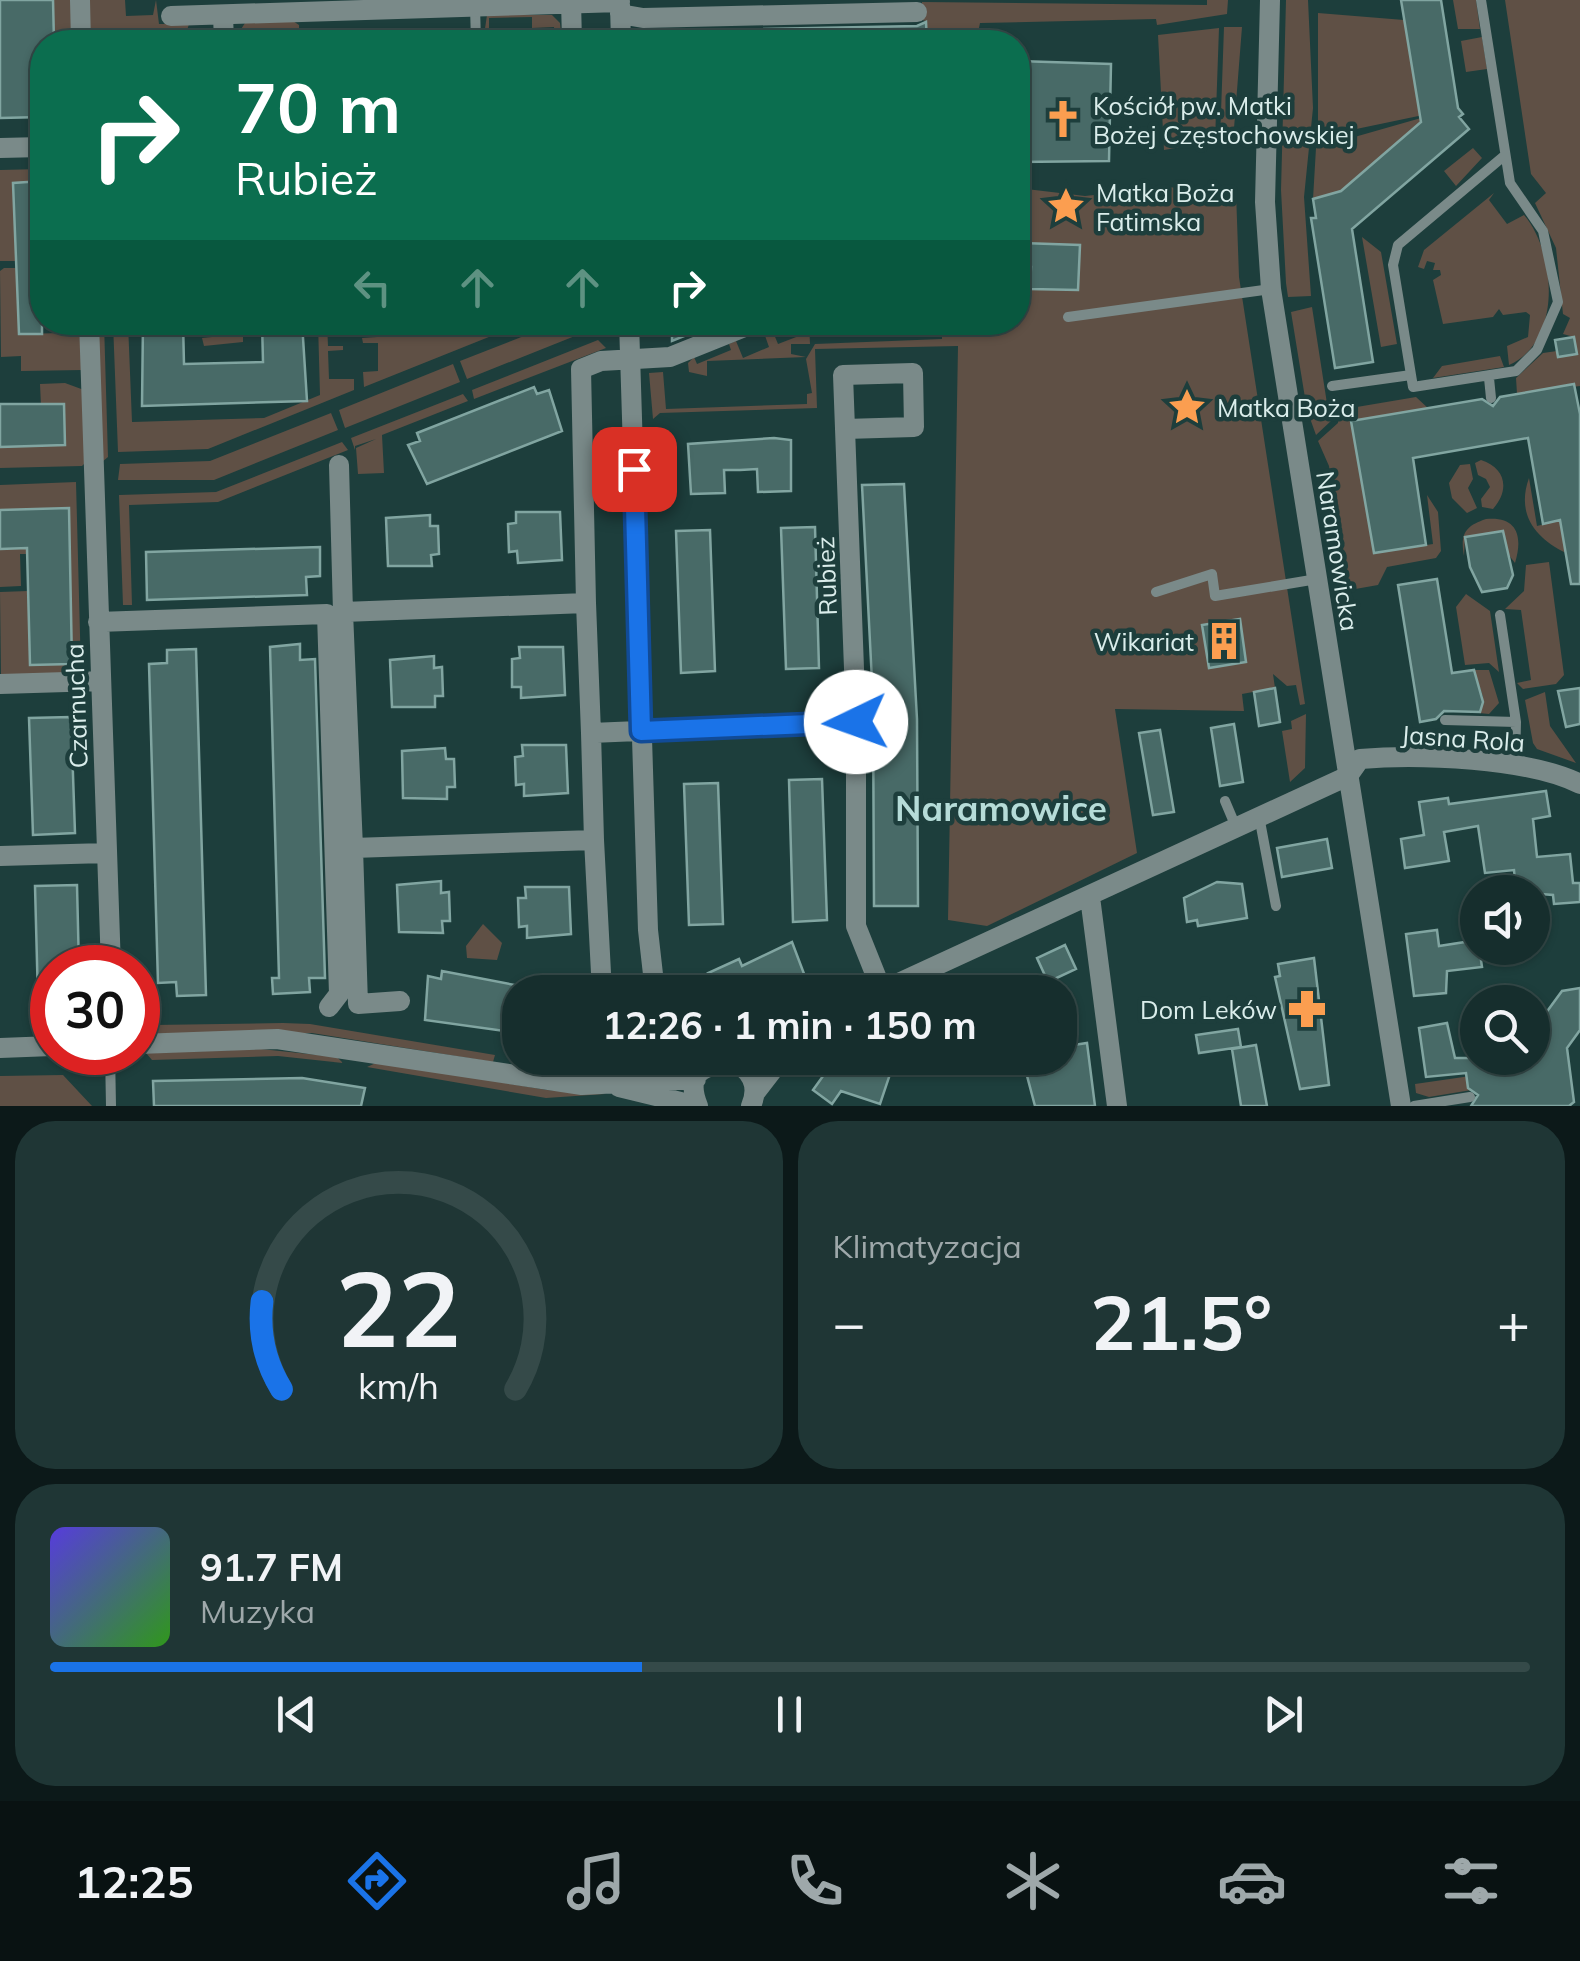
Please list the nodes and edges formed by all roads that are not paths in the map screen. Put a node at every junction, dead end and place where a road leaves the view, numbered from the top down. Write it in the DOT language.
graph roads {
  1 [pos="80,0"];
  2 [pos="1270,0"];
  3 [pos="1481,0"];
  4 [pos="571,2"];
  5 [pos="357,4"];
  6 [pos="620,5"];
  7 [pos="266,6"];
  8 [pos="300,6"];
  9 [pos="475,6"];
  10 [pos="171,8"];
  11 [pos="220,10"];
  12 [pos="917,12"];
  13 [pos="81,30"];
  14 [pos="476,30"];
  15 [pos="572,30"];
  16 [pos="621,30"];
  17 [pos="0,148"];
  18 [pos="30,148"];
  19 [pos="1504,156"];
  20 [pos="1271,289"];
  21 [pos="1068,316"];
  22 [pos="90,335"];
  23 [pos="629,335"];
  24 [pos="724,335"];
  25 [pos="630,358"];
  26 [pos="1410,375"];
  27 [pos="1488,378"];
  28 [pos="1332,386"];
  29 [pos="1491,398"];
  30 [pos="845,429"];
  31 [pos="339,465"];
  32 [pos="1317,579"];
  33 [pos="1156,592"];
  34 [pos="586,604"];
  35 [pos="343,612"];
  36 [pos="1500,615"];
  37 [pos="98,622"];
  38 [pos="100,681"];
  39 [pos="0,684"];
  40 [pos="1445,720"];
  41 [pos="856,722"];
  42 [pos="1516,722"];
  43 [pos="641,731"];
  44 [pos="591,733"];
  45 [pos="1515,765"];
  46 [pos="1348,776"];
  47 [pos="1580,784"];
  48 [pos="1225,800"];
  49 [pos="1259,816"];
  50 [pos="1236,826"];
  51 [pos="594,840"];
  52 [pos="353,848"];
  53 [pos="106,854"];
  54 [pos="0,856"];
  55 [pos="1090,897"];
  56 [pos="1276,906"];
  57 [pos="110,945"];
  58 [pos="601,975"];
  59 [pos="657,975"];
  60 [pos="875,975"];
  61 [pos="918,975"];
  62 [pos="400,1002"];
  63 [pos="329,1007"];
  64 [pos="160,1043"];
  65 [pos="30,1047"];
  66 [pos="0,1048"];
  67 [pos="111,1075"];
  68 [pos="636,1075"];
  69 [pos="750,1075"];
  70 [pos="771,1075"];
  71 [pos="697,1077"];
  72 [pos="624,1084"];
  73 [pos="1470,1097"];
  74 [pos="754,1100"];
  75 [pos="112,1106"];
  76 [pos="697,1106"];
  77 [pos="1117,1106"];
  78 [pos="1401,1106"];
  79 [pos="1414,1106"];
  1 -- 13 [label="street"];
  2 -- 20 [label="street, Naramowicka"];
  3 -- 19 [label="lane"];
  4 -- 6 [label="street"];
  4 -- 9 [label="street"];
  4 -- 15 [label="street"];
  5 -- 8 [label="street"];
  5 -- 9 [label="street"];
  6 -- 12 [label="street"];
  6 -- 16 [label="street"];
  7 -- 8 [label="street"];
  7 -- 11 [label="street"];
  9 -- 14 [label="lane"];
  10 -- 11 [label="street"];
  17 -- 18 [label="street"];
  19 -- 26 [label="lane"];
  19 -- 27 [label="lane"];
  20 -- 21 [label="lane"];
  20 -- 32 [label="street, Naramowicka"];
  22 -- 37 [label="street, Czarnucha"];
  23 -- 25 [label="street"];
  24 -- 25 [label="street"];
  25 -- 34 [label="street"];
  25 -- 43 [label="street"];
  26 -- 27 [label="lane"];
  26 -- 28 [label="lane"];
  27 -- 29 [label="lane"];
  30 -- 41 [label="street, Rubież"];
  31 -- 35 [label="street"];
  32 -- 33 [label="lane"];
  32 -- 46 [label="street, Naramowicka"];
  34 -- 35 [label="street"];
  34 -- 44 [label="street"];
  35 -- 52 [label="street"];
  36 -- 42 [label="lane"];
  37 -- 38 [label="street, Czarnucha"];
  37 -- 63 [label="street"];
  38 -- 39 [label="street"];
  38 -- 53 [label="street, Czarnucha"];
  40 -- 42 [label="lane"];
  41 -- 43 [label="street"];
  41 -- 60 [label="street, Rubież"];
  42 -- 45 [label="lane"];
  43 -- 44 [label="street"];
  43 -- 59 [label="street"];
  44 -- 51 [label="street"];
  45 -- 46 [label="street, Jasna Rola"];
  45 -- 47 [label="street, Jasna Rola"];
  46 -- 49 [label="street, Rubież"];
  46 -- 78 [label="street, Naramowicka"];
  48 -- 50 [label="lane"];
  49 -- 50 [label="street, Rubież"];
  49 -- 56 [label="lane"];
  50 -- 55 [label="street, Rubież"];
  51 -- 52 [label="street"];
  51 -- 58 [label="street"];
  52 -- 62 [label="street"];
  53 -- 54 [label="street"];
  53 -- 57 [label="street, Czarnucha"];
  55 -- 61 [label="street, Rubież"];
  55 -- 77 [label="street"];
  64 -- 72 [label="street"];
  65 -- 66 [label="street"];
  67 -- 75 [label="lane"];
  68 -- 72 [label="street"];
  69 -- 74 [label="street"];
  70 -- 74 [label="street"];
  71 -- 72 [label="street"];
  71 -- 76 [label="street"];
  72 -- 76 [label="street"];
  73 -- 79 [label="lane"];
}
